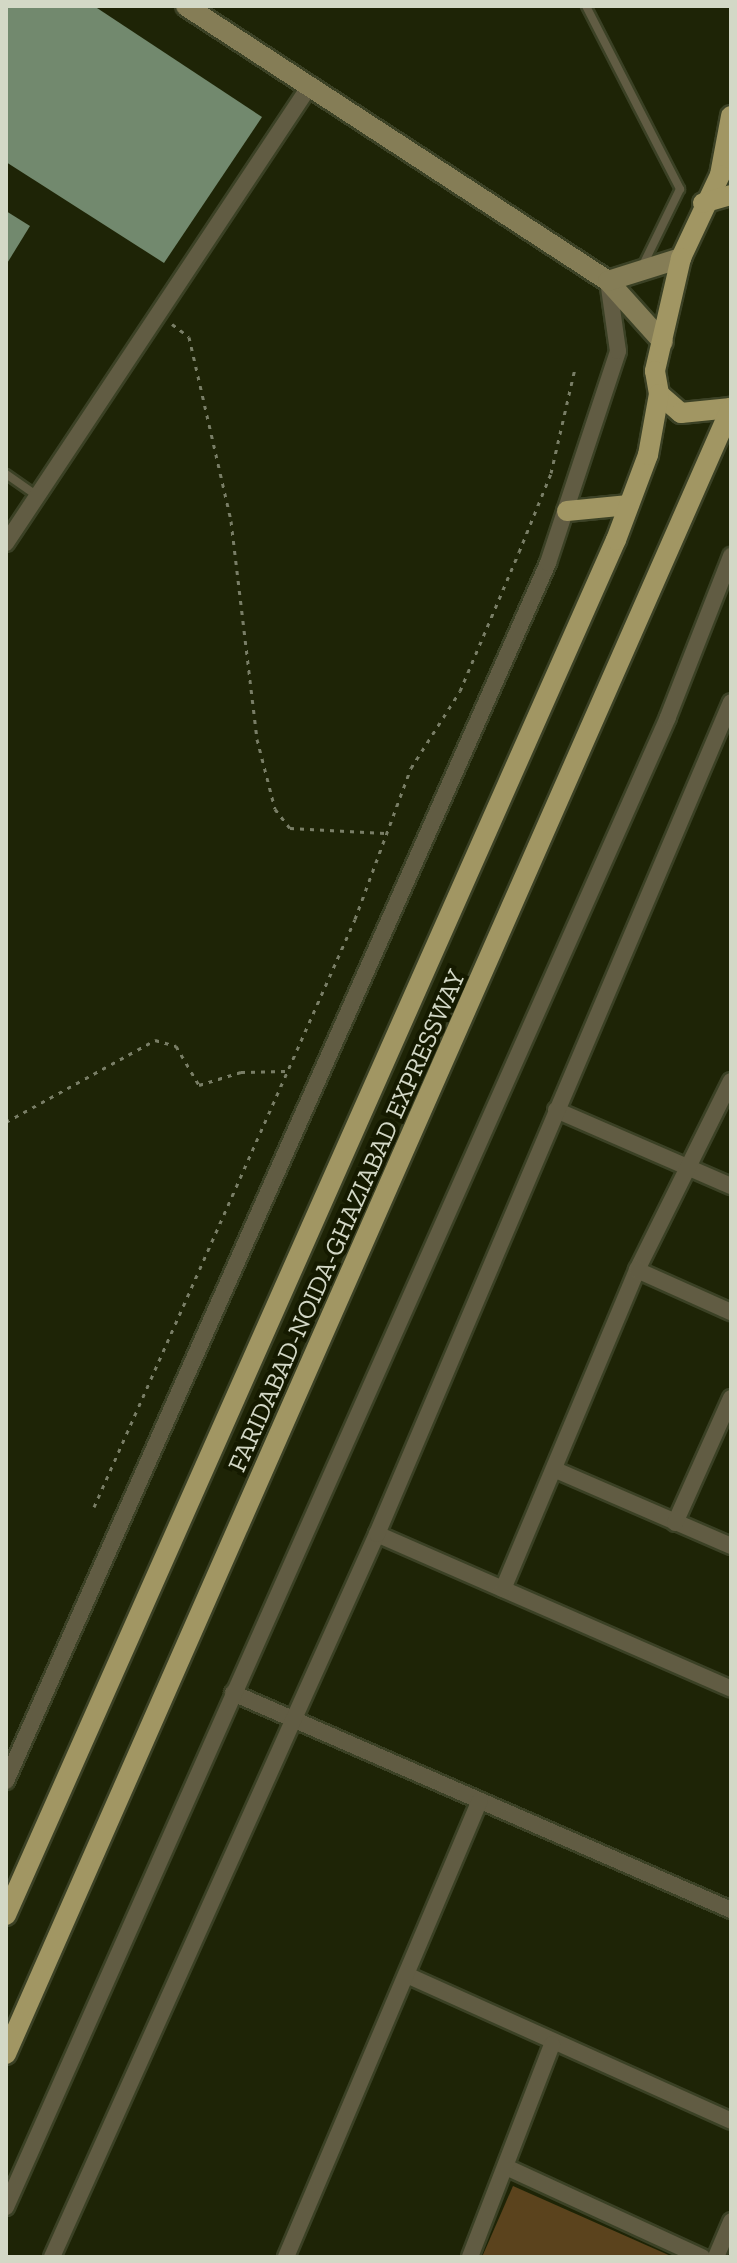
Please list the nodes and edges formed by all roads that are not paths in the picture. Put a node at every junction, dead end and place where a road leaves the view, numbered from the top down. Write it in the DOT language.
graph roads {
  1 [pos="186,6"];
  2 [pos="586,6"];
  3 [pos="307,90"];
  4 [pos="731,116"];
  5 [pos="731,195"];
  6 [pos="703,203"];
  7 [pos="681,258"];
  8 [pos="639,273"];
  9 [pos="608,281"];
  10 [pos="663,342"];
  11 [pos="659,394"];
  12 [pos="731,408"];
  13 [pos="6,474"];
  14 [pos="37,496"];
  15 [pos="629,505"];
  16 [pos="567,511"];
  17 [pos="6,543"];
  18 [pos="731,556"];
  19 [pos="731,702"];
  20 [pos="731,1081"];
  21 [pos="556,1110"];
  22 [pos="683,1167"];
  23 [pos="731,1186"];
  24 [pos="637,1270"];
  25 [pos="731,1312"];
  26 [pos="731,1398"];
  27 [pos="558,1471"];
  28 [pos="675,1523"];
  29 [pos="377,1534"];
  30 [pos="731,1546"];
  31 [pos="503,1589"];
  32 [pos="731,1689"];
  33 [pos="233,1693"];
  34 [pos="292,1719"];
  35 [pos="6,1781"];
  36 [pos="480,1801"];
  37 [pos="731,1910"];
  38 [pos="6,1915"];
  39 [pos="409,1976"];
  40 [pos="552,2044"];
  41 [pos="6,2054"];
  42 [pos="731,2121"];
  43 [pos="506,2167"];
  44 [pos="6,2207"];
  45 [pos="731,2221"];
  46 [pos="52,2257"];
  47 [pos="286,2257"];
  48 [pos="470,2257"];
  49 [pos="702,2257"];
  50 [pos="716,2257"];
  1 -- 3 [label="street"];
  2 -- 8 [label="lane"];
  3 -- 9 [label="street"];
  3 -- 14 [label="street"];
  4 -- 6 [label="main road, FARIDABAD-NOIDA-GHAZIABAD EXPRESSWAY"];
  5 -- 6 [label="main road"];
  6 -- 7 [label="main road, FARIDABAD-NOIDA-GHAZIABAD EXPRESSWAY"];
  7 -- 8 [label="street"];
  7 -- 10 [label="main road, FARIDABAD-NOIDA-GHAZIABAD EXPRESSWAY"];
  8 -- 9 [label="street"];
  9 -- 10 [label="street"];
  9 -- 16 [label="street"];
  10 -- 11 [label="main road, FARIDABAD-NOIDA-GHAZIABAD EXPRESSWAY"];
  11 -- 12 [label="main road, FARIDABAD-NOIDA-GHAZIABAD EXPRESSWAY"];
  11 -- 15 [label="main road, FARIDABAD-NOIDA-GHAZIABAD EXPRESSWAY"];
  12 -- 41 [label="main road, FARIDABAD-NOIDA-GHAZIABAD EXPRESSWAY"];
  13 -- 14 [label="lane"];
  14 -- 17 [label="street"];
  15 -- 16 [label="main road"];
  15 -- 38 [label="main road, FARIDABAD-NOIDA-GHAZIABAD EXPRESSWAY"];
  16 -- 35 [label="street"];
  18 -- 33 [label="street"];
  19 -- 21 [label="street"];
  20 -- 22 [label="street"];
  21 -- 22 [label="street"];
  21 -- 29 [label="street"];
  22 -- 23 [label="street"];
  22 -- 24 [label="street"];
  24 -- 25 [label="street"];
  24 -- 27 [label="street"];
  26 -- 28 [label="street"];
  27 -- 28 [label="street"];
  27 -- 31 [label="street"];
  28 -- 30 [label="street"];
  29 -- 31 [label="street"];
  29 -- 34 [label="street"];
  31 -- 32 [label="street"];
  33 -- 34 [label="street"];
  33 -- 44 [label="street"];
  34 -- 36 [label="street"];
  34 -- 46 [label="street"];
  36 -- 37 [label="street"];
  36 -- 39 [label="street"];
  39 -- 40 [label="street"];
  39 -- 47 [label="street"];
  40 -- 42 [label="street"];
  40 -- 43 [label="street"];
  43 -- 48 [label="street"];
  43 -- 49 [label="street"];
  45 -- 50 [label="street"];
}
